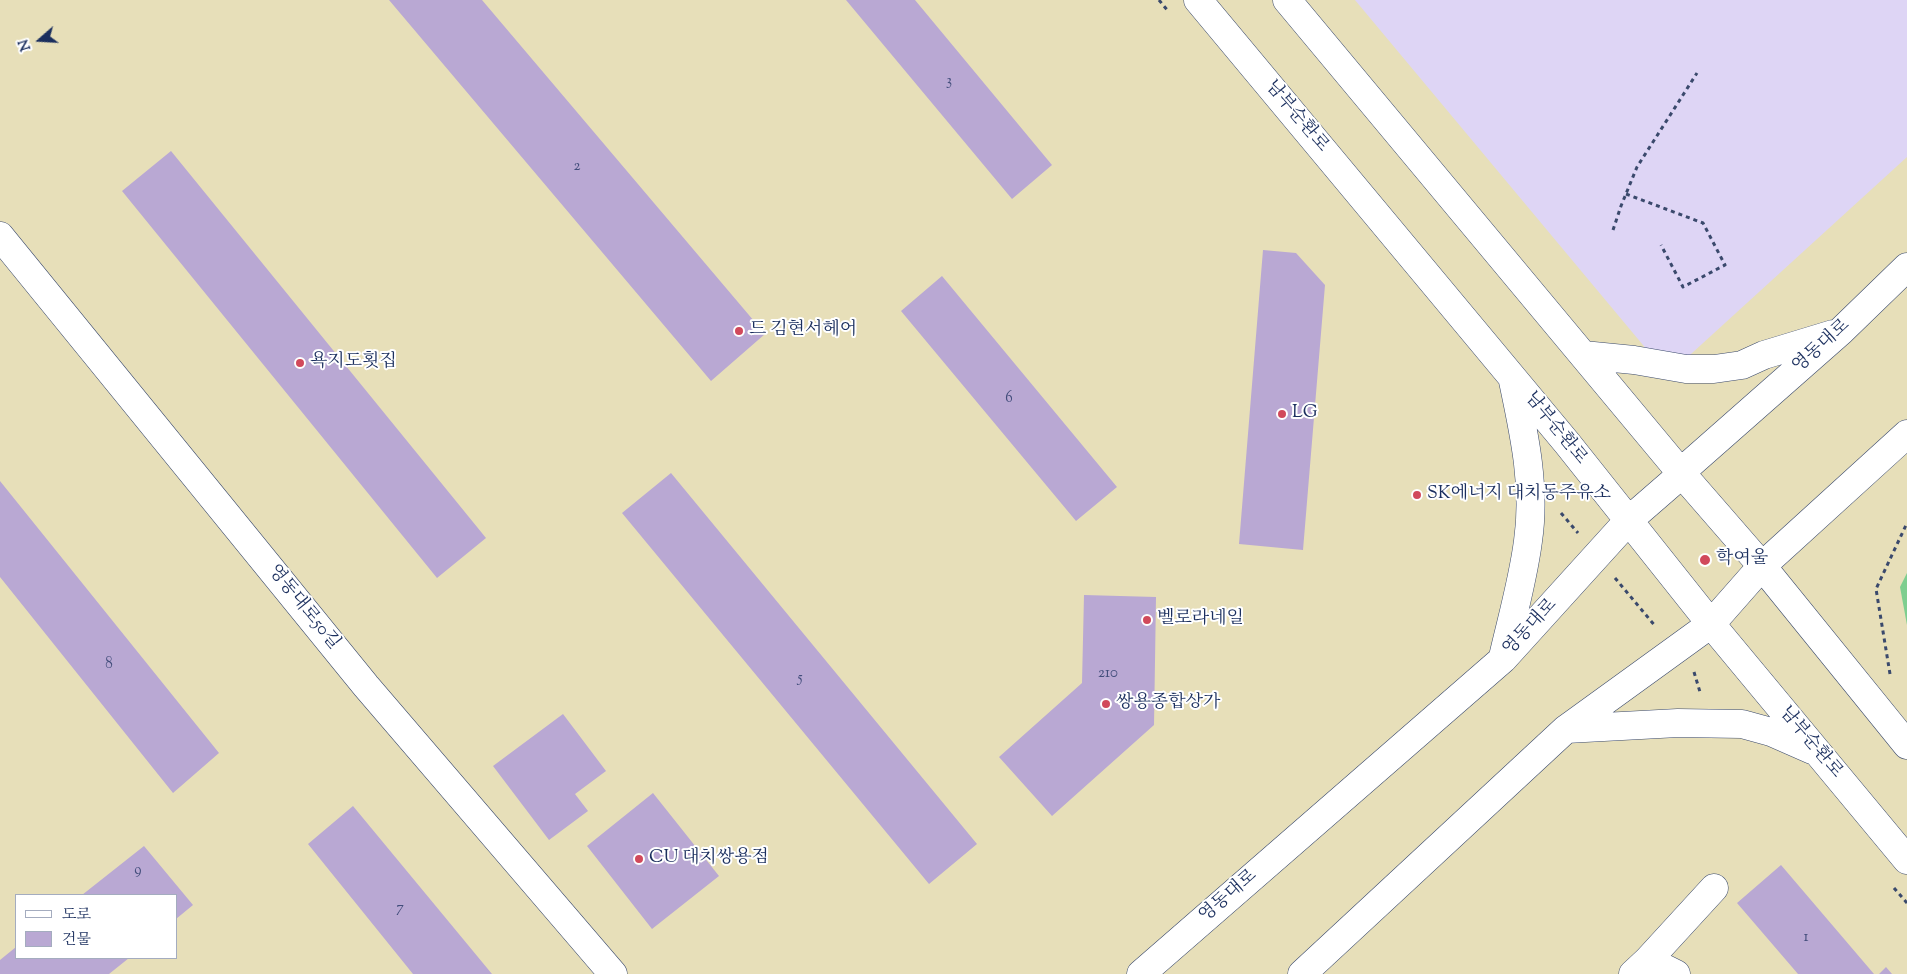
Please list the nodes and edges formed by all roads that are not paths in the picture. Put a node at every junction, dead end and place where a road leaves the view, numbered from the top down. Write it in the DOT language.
graph roads {
  1 [pos="1198,0"];
  2 [pos="1287,0"];
  3 [pos="0,236"];
  4 [pos="1907,267"];
  5 [pos="1841,331"];
  6 [pos="1583,355"];
  7 [pos="1512,378"];
  8 [pos="1907,434"];
  9 [pos="1682,474"];
  10 [pos="1629,520"];
  11 [pos="1762,566"];
  12 [pos="1711,624"];
  13 [pos="1503,659"];
  14 [pos="1566,729"];
  15 [pos="1907,744"];
  16 [pos="1818,752"];
  17 [pos="1907,860"];
  18 [pos="1714,888"];
  19 [pos="1640,967"];
  20 [pos="613,974"];
  21 [pos="1141,974"];
  22 [pos="1302,974"];
  23 [pos="1676,974"];
  1 -- 7 [label="main road, 남부순환로"];
  2 -- 6 [label="main road"];
  3 -- 20 [label="main road, 영동대로50길"];
  4 -- 5 [label="main road, 영동대로"];
  5 -- 6 [label="main road"];
  5 -- 9 [label="main road, 영동대로"];
  6 -- 9 [label="main road"];
  7 -- 10 [label="main road, 남부순환로"];
  7 -- 13 [label="main road"];
  8 -- 11 [label="main road"];
  9 -- 10 [label="main road, 영동대로"];
  9 -- 11 [label="main road"];
  10 -- 12 [label="main road, 남부순환로"];
  10 -- 13 [label="main road, 영동대로"];
  11 -- 12 [label="main road"];
  11 -- 15 [label="main road"];
  12 -- 14 [label="main road"];
  12 -- 16 [label="main road, 남부순환로"];
  13 -- 21 [label="main road, 영동대로"];
  14 -- 16 [label="main road"];
  14 -- 22 [label="main road"];
  16 -- 17 [label="main road, 남부순환로"];
  18 -- 19 [label="main road"];
  19 -- 23 [label="main road"];
}
